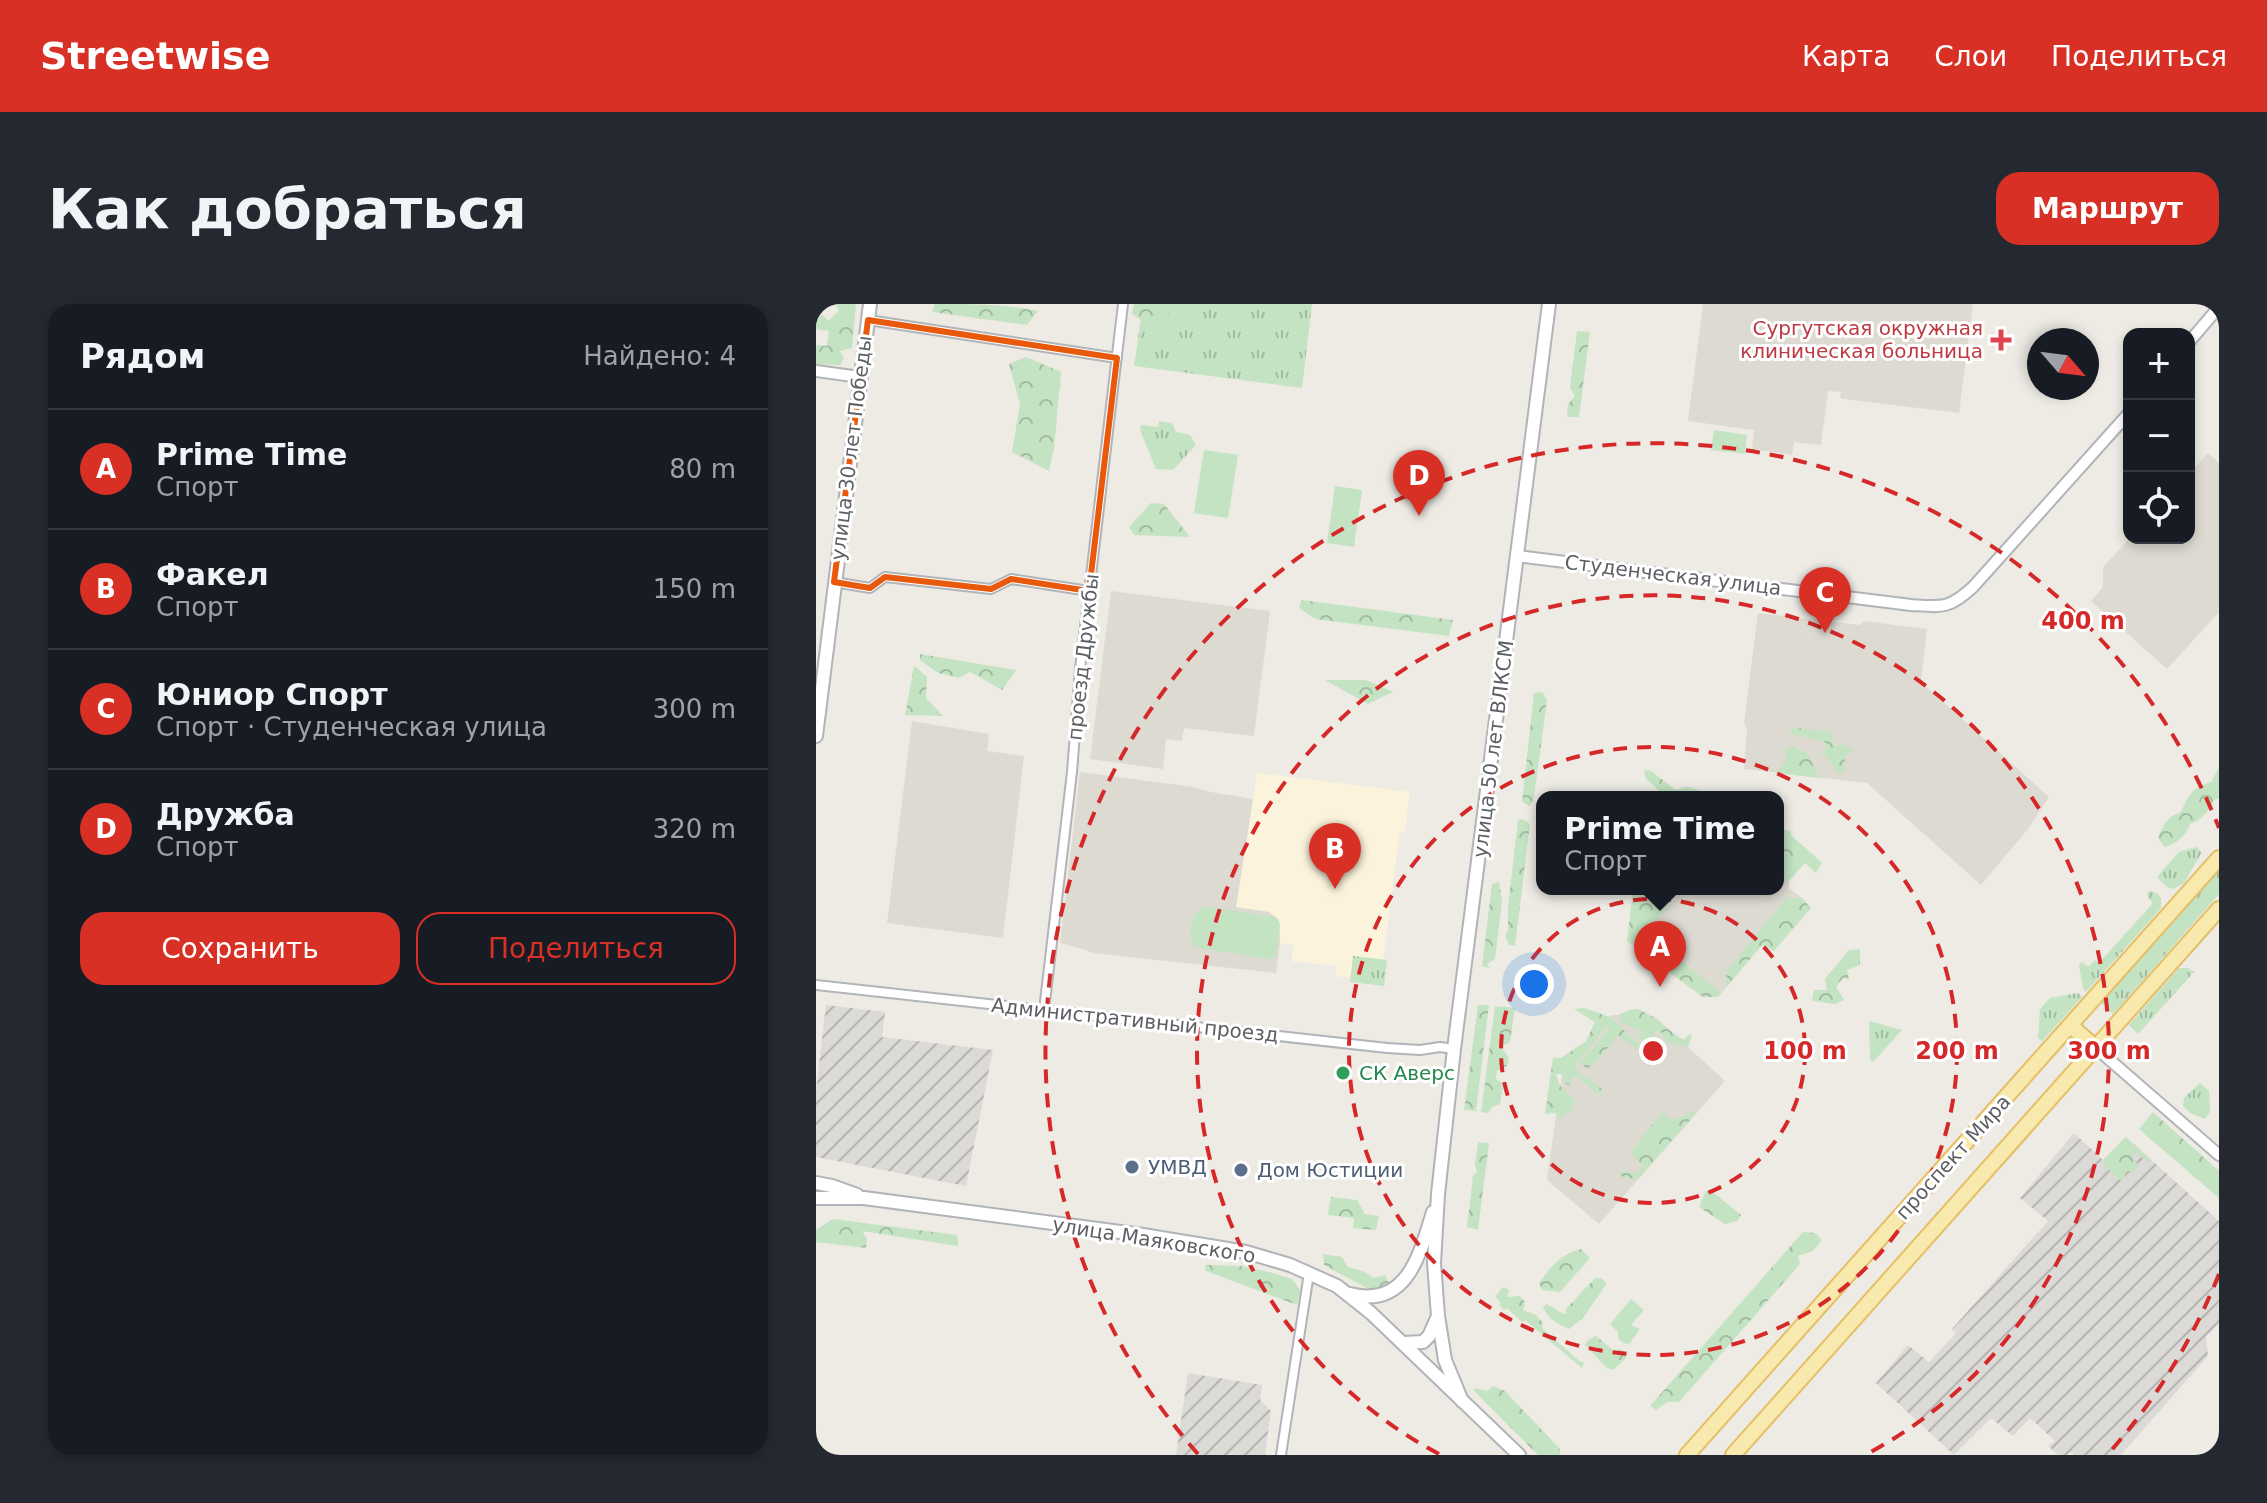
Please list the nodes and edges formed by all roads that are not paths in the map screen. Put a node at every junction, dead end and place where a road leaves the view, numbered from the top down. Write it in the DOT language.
graph roads {
  1 [pos="870,304"];
  2 [pos="1123,304"];
  3 [pos="1549,304"];
  4 [pos="2219,307"];
  5 [pos="868,320"];
  6 [pos="2195,335"];
  7 [pos="1117,358"];
  8 [pos="816,371"];
  9 [pos="860,377"];
  10 [pos="2123,420"];
  11 [pos="1517,556"];
  12 [pos="834,582"];
  13 [pos="1089,591"];
  14 [pos="816,736"];
  15 [pos="2219,858"];
  16 [pos="2219,909"];
  17 [pos="816,985"];
  18 [pos="1044,1010"];
  19 [pos="2070,1025"];
  20 [pos="2096,1048"];
  21 [pos="1454,1049"];
  22 [pos="2219,1155"];
  23 [pos="816,1183"];
  24 [pos="1438,1194"];
  25 [pos="816,1198"];
  26 [pos="864,1198"];
  27 [pos="1309,1273"];
  28 [pos="1347,1293"];
  29 [pos="1438,1316"];
  30 [pos="1403,1343"];
  31 [pos="1462,1401"];
  32 [pos="1281,1455"];
  33 [pos="1519,1455"];
  34 [pos="1687,1455"];
  35 [pos="1733,1455"];
  1 -- 5 [label="main road, улица 30 лет Победы"];
  2 -- 7 [label="street, проезд Дружбы"];
  3 -- 11 [label="main road, улица 50 лет ВЛКСМ"];
  4 -- 6 [label="street"];
  5 -- 7 [label="street"];
  5 -- 9 [label="main road, улица 30 лет Победы"];
  7 -- 13 [label="street, проезд Дружбы"];
  8 -- 9 [label="street"];
  9 -- 12 [label="main road, улица 30 лет Победы"];
  10 -- 11 [label="street, Студенческая улица"];
  11 -- 21 [label="main road, улица 50 лет ВЛКСМ"];
  12 -- 13 [label="street"];
  12 -- 14 [label="main road, улица 30 лет Победы"];
  13 -- 18 [label="street, проезд Дружбы"];
  15 -- 19 [label="main road, проспект Мира"];
  16 -- 20 [label="main road, проспект Мира"];
  17 -- 18 [label="street, Административный проезд"];
  18 -- 21 [label="street, Административный проезд"];
  19 -- 20 [label="main road"];
  19 -- 34 [label="main road, проспект Мира"];
  20 -- 22 [label="street"];
  20 -- 35 [label="main road, проспект Мира"];
  21 -- 24 [label="main road, улица 50 лет ВЛКСМ"];
  23 -- 26 [label="main road, улица Маяковского"];
  24 -- 28 [label="main road, улица 50 лет ВЛКСМ"];
  24 -- 29 [label="main road, улица 50 лет ВЛКСМ"];
  25 -- 26 [label="main road, улица Маяковского"];
  26 -- 27 [label="main road, улица Маяковского"];
  27 -- 28 [label="main road, улица Маяковского"];
  27 -- 32 [label="street"];
  28 -- 30 [label="main road, улица Маяковского"];
  29 -- 30 [label="main road"];
  29 -- 31 [label="main road, улица 50 лет ВЛКСМ"];
  30 -- 31 [label="main road, улица Маяковского"];
  31 -- 33 [label="main road, улица Маяковского"];
}
